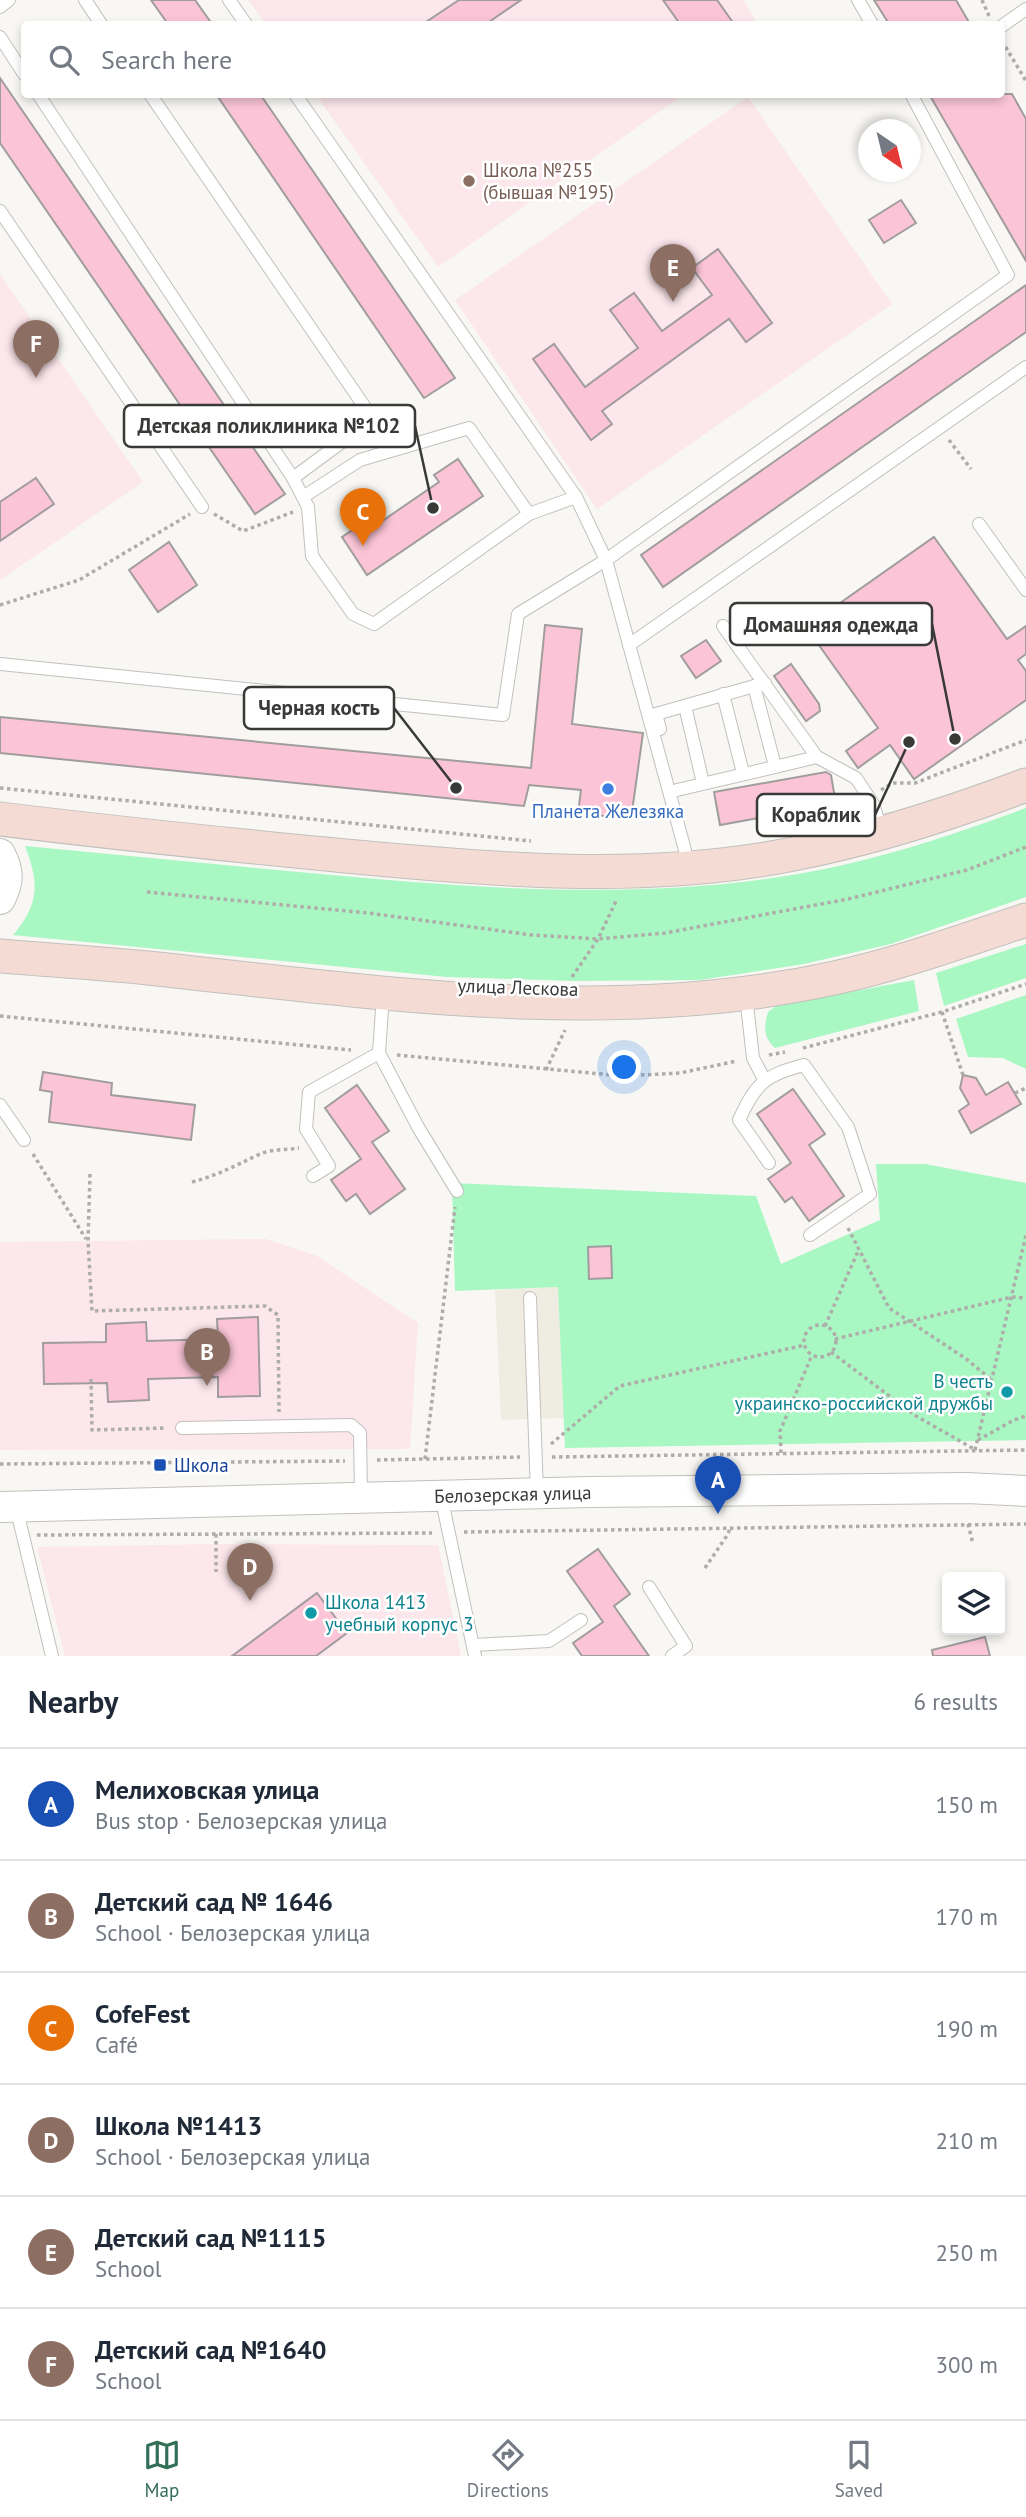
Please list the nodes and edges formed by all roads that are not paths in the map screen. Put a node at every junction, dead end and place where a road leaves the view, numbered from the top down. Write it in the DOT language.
graph roads {
  1 [pos="9,0"];
  2 [pos="85,0"];
  3 [pos="229,0"];
  4 [pos="858,0"];
  5 [pos="0,7"];
  6 [pos="1026,9"];
  7 [pos="99,21"];
  8 [pos="244,21"];
  9 [pos="870,21"];
  10 [pos="1005,24"];
  11 [pos="0,37"];
  12 [pos="21,69"];
  13 [pos="41,98"];
  14 [pos="152,98"];
  15 [pos="298,98"];
  16 [pos="913,98"];
  17 [pos="0,211"];
  18 [pos="1026,367"];
  19 [pos="293,478"];
  20 [pos="576,497"];
  21 [pos="306,502"];
  22 [pos="202,507"];
  23 [pos="529,514"];
  24 [pos="979,524"];
  25 [pos="606,560"];
  26 [pos="1026,590"];
  27 [pos="723,626"];
  28 [pos="629,645"];
  29 [pos="0,664"];
  30 [pos="759,684"];
  31 [pos="723,694"];
  32 [pos="685,706"];
  33 [pos="817,757"];
  34 [pos="775,766"];
  35 [pos="743,773"];
  36 [pos="703,783"];
  37 [pos="1026,785"];
  38 [pos="677,790"];
  39 [pos="0,819"];
  40 [pos="677,821"];
  41 [pos="877,829"];
  42 [pos="0,854"];
  43 [pos="687,868"];
  44 [pos="441,878"];
  45 [pos="0,898"];
  46 [pos="1026,920"];
  47 [pos="0,956"];
  48 [pos="829,965"];
  49 [pos="608,989"];
  50 [pos="746,992"];
  51 [pos="383,993"];
  52 [pos="379,1053"];
  53 [pos="765,1081"];
  54 [pos="0,1105"];
  55 [pos="24,1140"];
  56 [pos="769,1163"];
  57 [pos="313,1176"];
  58 [pos="457,1191"];
  59 [pos="810,1235"];
  60 [pos="530,1298"];
  61 [pos="182,1428"];
  62 [pos="1026,1492"];
  63 [pos="537,1494"];
  64 [pos="441,1496"];
  65 [pos="361,1498"];
  66 [pos="13,1516"];
  67 [pos="649,1587"];
  68 [pos="581,1620"];
  69 [pos="474,1650"];
  70 [pos="52,1656"];
  71 [pos="671,1656"];
  1 -- 5 [label="lane"];
  2 -- 7 [label="lane"];
  3 -- 8 [label="lane"];
  4 -- 9 [label="lane"];
  6 -- 10 [label="lane"];
  11 -- 12 [label="lane"];
  13 -- 19 [label="lane"];
  14 -- 19 [label="lane"];
  15 -- 20 [label="lane"];
  16 -- 25 [label="lane"];
  17 -- 22 [label="lane"];
  18 -- 28 [label="lane"];
  19 -- 21 [label="lane"];
  20 -- 23 [label="lane"];
  20 -- 25 [label="lane"];
  21 -- 23 [label="lane"];
  21 -- 23 [label="lane"];
  24 -- 26 [label="lane"];
  25 -- 28 [label="lane"];
  25 -- 29 [label="lane"];
  27 -- 30 [label="lane"];
  28 -- 40 [label="lane"];
  30 -- 31 [label="lane"];
  30 -- 33 [label="lane"];
  30 -- 34 [label="lane"];
  31 -- 32 [label="lane"];
  31 -- 35 [label="lane"];
  32 -- 36 [label="lane"];
  32 -- 38 [label="lane"];
  33 -- 34 [label="lane"];
  33 -- 41 [label="lane"];
  34 -- 35 [label="lane"];
  35 -- 36 [label="lane"];
  36 -- 38 [label="lane"];
  37 -- 41 [label="main road"];
  38 -- 40 [label="lane"];
  39 -- 43 [label="main road"];
  40 -- 43 [label="lane"];
  41 -- 43 [label="main road"];
  41 -- 44 [label="lane"];
  42 -- 45 [label="street"];
  46 -- 50 [label="main road, улица Лескова"];
  47 -- 51 [label="main road, улица Лескова"];
  48 -- 49 [label="lane"];
  50 -- 51 [label="main road, улица Лескова"];
  50 -- 53 [label="lane"];
  51 -- 52 [label="lane"];
  52 -- 57 [label="lane"];
  52 -- 58 [label="lane"];
  53 -- 56 [label="lane"];
  53 -- 59 [label="lane"];
  54 -- 55 [label="lane"];
  60 -- 63 [label="lane"];
  61 -- 65 [label="lane"];
  62 -- 63 [label="street, Белозерская улица"];
  63 -- 64 [label="street, Белозерская улица"];
  64 -- 65 [label="street, Белозерская улица"];
  64 -- 69 [label="lane"];
  65 -- 66 [label="street, Белозерская улица"];
  66 -- 70 [label="lane"];
  67 -- 71 [label="lane"];
  68 -- 69 [label="lane"];
}
